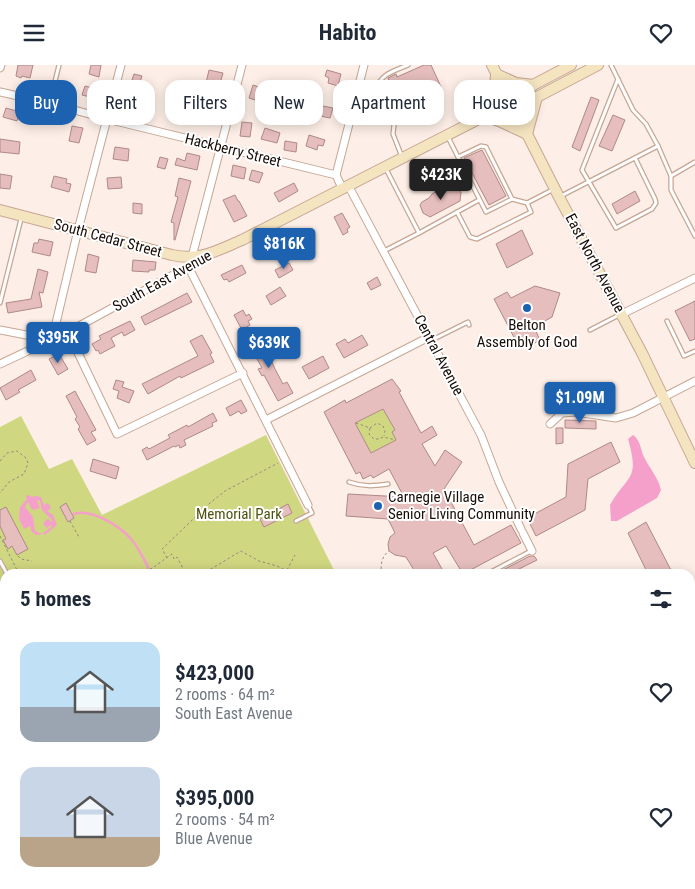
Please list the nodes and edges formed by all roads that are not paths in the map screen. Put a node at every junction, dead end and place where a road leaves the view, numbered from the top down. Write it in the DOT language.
graph roads {
  1 [pos="59,65"];
  2 [pos="121,65"];
  3 [pos="242,65"];
  4 [pos="364,65"];
  5 [pos="408,65"];
  6 [pos="571,65"];
  7 [pos="598,65"];
  8 [pos="611,65"];
  9 [pos="494,69"];
  10 [pos="618,79"];
  11 [pos="55,80"];
  12 [pos="117,80"];
  13 [pos="511,80"];
  14 [pos="535,84"];
  15 [pos="0,92"];
  16 [pos="15,95"];
  17 [pos="537,97"];
  18 [pos="105,125"];
  19 [pos="131,125"];
  20 [pos="466,125"];
  21 [pos="508,125"];
  22 [pos="522,125"];
  23 [pos="527,134"];
  24 [pos="447,135"];
  25 [pos="658,146"];
  26 [pos="221,147"];
  27 [pos="403,157"];
  28 [pos="458,157"];
  29 [pos="635,158"];
  30 [pos="695,161"];
  31 [pos="384,167"];
  32 [pos="336,175"];
  33 [pos="671,176"];
  34 [pos="589,182"];
  35 [pos="345,186"];
  36 [pos="557,193"];
  37 [pos="512,199"];
  38 [pos="479,200"];
  39 [pos="527,203"];
  40 [pos="0,210"];
  41 [pos="457,212"];
  42 [pos="22,216"];
  43 [pos="78,230"];
  44 [pos="419,233"];
  45 [pos="695,236"];
  46 [pos="384,251"];
  47 [pos="215,252"];
  48 [pos="190,263"];
  49 [pos="695,278"];
  50 [pos="0,303"];
  51 [pos="622,314"];
  52 [pos="667,321"];
  53 [pos="469,325"];
  54 [pos="0,330"];
  55 [pos="590,330"];
  56 [pos="68,332"];
  57 [pos="430,339"];
  58 [pos="52,340"];
  59 [pos="695,351"];
  60 [pos="0,364"];
  61 [pos="243,373"];
  62 [pos="695,381"];
  63 [pos="663,397"];
  64 [pos="266,421"];
  65 [pos="550,424"];
  66 [pos="695,463"];
  67 [pos="349,482"];
  68 [pos="388,484"];
  69 [pos="308,505"];
  70 [pos="296,521"];
  71 [pos="532,551"];
  72 [pos="497,569"];
  1 -- 11 [label="lane"];
  2 -- 12 [label="street"];
  3 -- 26 [label="street"];
  4 -- 32 [label="street"];
  5 -- 27 [label="lane"];
  6 -- 14 [label="main road"];
  7 -- 17 [label="main road"];
  8 -- 10 [label="lane"];
  9 -- 13 [label="main road"];
  10 -- 25 [label="lane"];
  10 -- 34 [label="lane"];
  15 -- 16 [label="street, Hackberry Street"];
  17 -- 23 [label="main road"];
  18 -- 43 [label="street"];
  19 -- 26 [label="street, Hackberry Street"];
  20 -- 24 [label="main road, South East Avenue"];
  21 -- 23 [label="main road"];
  22 -- 23 [label="main road, East North Avenue"];
  23 -- 36 [label="main road, East North Avenue"];
  24 -- 27 [label="main road, South East Avenue"];
  24 -- 28 [label="lane"];
  25 -- 29 [label="lane"];
  25 -- 33 [label="lane"];
  26 -- 32 [label="street, Hackberry Street"];
  26 -- 48 [label="street"];
  27 -- 31 [label="main road, South East Avenue"];
  28 -- 37 [label="lane"];
  28 -- 38 [label="lane"];
  29 -- 34 [label="lane"];
  29 -- 34 [label="lane"];
  30 -- 33 [label="lane"];
  31 -- 35 [label="main road, South East Avenue"];
  31 -- 44 [label="lane"];
  32 -- 35 [label="street"];
  33 -- 45 [label="lane"];
  34 -- 36 [label="lane"];
  35 -- 46 [label="street, Central Avenue"];
  35 -- 47 [label="main road, South East Avenue"];
  36 -- 39 [label="lane"];
  36 -- 51 [label="main road, East North Avenue"];
  37 -- 38 [label="lane"];
  37 -- 39 [label="lane"];
  38 -- 41 [label="lane"];
  39 -- 41 [label="lane"];
  40 -- 42 [label="main road, South Cedar Street"];
  41 -- 44 [label="lane"];
  42 -- 43 [label="main road, South Cedar Street"];
  42 -- 50 [label="lane"];
  43 -- 48 [label="main road, South Cedar Street"];
  43 -- 58 [label="street"];
  44 -- 46 [label="lane"];
  46 -- 57 [label="street, Central Avenue"];
  47 -- 48 [label="main road, South Cedar Street"];
  48 -- 56 [label="street, South East Avenue"];
  48 -- 61 [label="street"];
  49 -- 51 [label="street"];
  51 -- 55 [label="lane"];
  51 -- 63 [label="main road, East North Avenue"];
  52 -- 59 [label="lane"];
  53 -- 57 [label="lane"];
  54 -- 58 [label="street"];
  56 -- 58 [label="street, South East Avenue"];
  56 -- 61 [label="street"];
  57 -- 64 [label="street"];
  57 -- 71 [label="street, Central Avenue"];
  58 -- 60 [label="street, South East Avenue"];
  61 -- 64 [label="street"];
  62 -- 63 [label="street"];
  63 -- 65 [label="street"];
  63 -- 66 [label="main road, East North Avenue"];
  64 -- 69 [label="street"];
  67 -- 68 [label="lane"];
  69 -- 70 [label="lane"];
  71 -- 72 [label="lane"];
}
